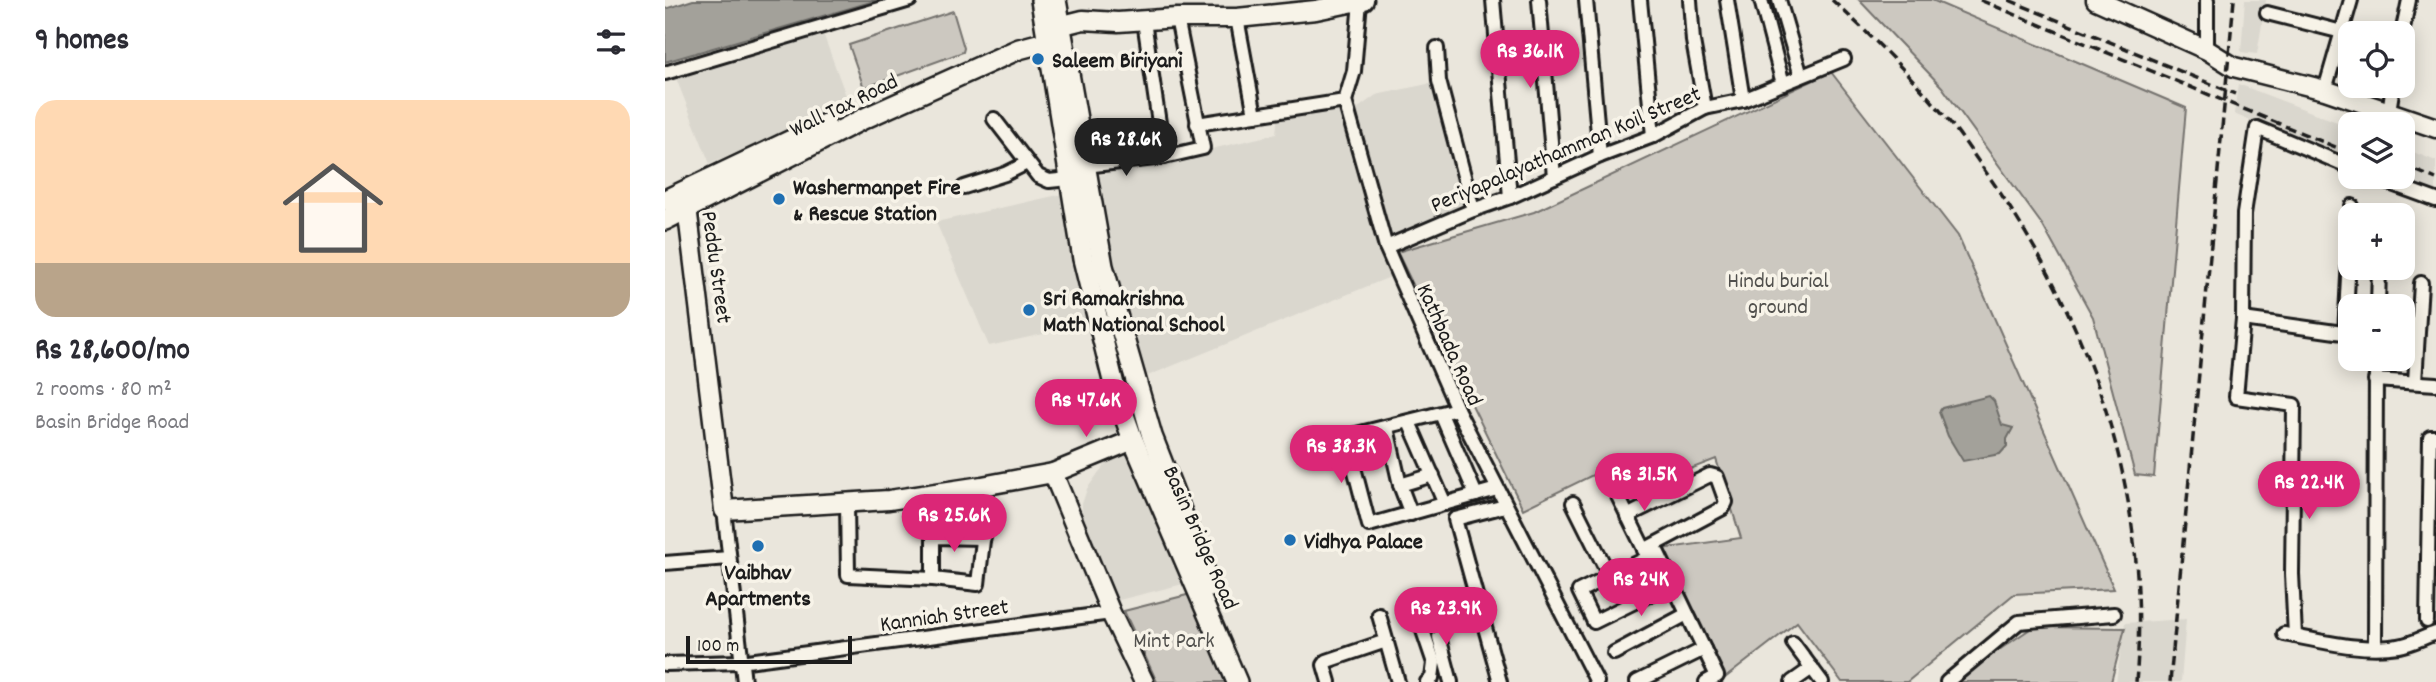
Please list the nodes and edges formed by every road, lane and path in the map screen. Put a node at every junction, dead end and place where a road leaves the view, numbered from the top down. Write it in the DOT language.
graph roads {
  1 [pos="909,0"];
  2 [pos="1041,0"];
  3 [pos="1056,0"];
  4 [pos="1493,0"];
  5 [pos="1539,0"];
  6 [pos="1585,0"];
  7 [pos="1640,0"];
  8 [pos="1690,0"];
  9 [pos="1727,0"];
  10 [pos="1761,0"];
  11 [pos="1779,0"];
  12 [pos="2207,0"];
  13 [pos="2351,0"];
  14 [pos="2410,0"];
  15 [pos="1362,1"];
  16 [pos="2107,2"];
  17 [pos="2267,13"];
  18 [pos="1177,18"];
  19 [pos="1237,18"];
  20 [pos="1144,21"];
  21 [pos="2348,21"];
  22 [pos="2405,21"];
  23 [pos="2338,31"];
  24 [pos="1053,33"];
  25 [pos="1437,48"];
  26 [pos="2207,50"];
  27 [pos="2338,55"];
  28 [pos="1845,59"];
  29 [pos="665,73"];
  30 [pos="1801,76"];
  31 [pos="1783,84"];
  32 [pos="2325,90"];
  33 [pos="2391,98"];
  34 [pos="1743,100"];
  35 [pos="1345,101"];
  36 [pos="1705,108"];
  37 [pos="2389,111"];
  38 [pos="1255,115"];
  39 [pos="994,119"];
  40 [pos="1197,124"];
  41 [pos="2436,128"];
  42 [pos="1653,136"];
  43 [pos="1600,156"];
  44 [pos="1164,157"];
  45 [pos="2338,162"];
  46 [pos="1027,163"];
  47 [pos="1077,172"];
  48 [pos="1554,177"];
  49 [pos="964,187"];
  50 [pos="2406,189"];
  51 [pos="1510,197"];
  52 [pos="2436,200"];
  53 [pos="678,201"];
  54 [pos="1473,210"];
  55 [pos="665,220"];
  56 [pos="1386,247"];
  57 [pos="1092,257"];
  58 [pos="2421,283"];
  59 [pos="2243,319"];
  60 [pos="2338,333"];
  61 [pos="2375,371"];
  62 [pos="2375,380"];
  63 [pos="2415,382"];
  64 [pos="2436,384"];
  65 [pos="1457,410"];
  66 [pos="1441,414"];
  67 [pos="1409,422"];
  68 [pos="1387,428"];
  69 [pos="1346,437"];
  70 [pos="2436,437"];
  71 [pos="1133,440"];
  72 [pos="1320,443"];
  73 [pos="1053,473"];
  74 [pos="1433,475"];
  75 [pos="1612,484"];
  76 [pos="1400,485"];
  77 [pos="982,486"];
  78 [pos="2432,486"];
  79 [pos="1497,489"];
  80 [pos="1476,495"];
  81 [pos="847,502"];
  82 [pos="1573,503"];
  83 [pos="1445,504"];
  84 [pos="1505,506"];
  85 [pos="724,510"];
  86 [pos="1411,514"];
  87 [pos="1627,516"];
  88 [pos="984,538"];
  89 [pos="2432,549"];
  90 [pos="1650,553"];
  91 [pos="729,558"];
  92 [pos="665,563"];
  93 [pos="1610,577"];
  94 [pos="933,579"];
  95 [pos="1673,583"];
  96 [pos="1413,601"];
  97 [pos="1111,613"];
  98 [pos="1687,614"];
  99 [pos="2114,614"];
  100 [pos="1379,615"];
  101 [pos="2427,621"];
  102 [pos="2436,633"];
  103 [pos="1439,637"];
  104 [pos="1386,640"];
  105 [pos="1793,643"];
  106 [pos="2375,646"];
  107 [pos="1703,649"];
  108 [pos="1614,653"];
  109 [pos="740,662"];
  110 [pos="665,664"];
  111 [pos="1812,668"];
  112 [pos="1711,680"];
  113 [pos="744,682"];
  114 [pos="1141,682"];
  115 [pos="1237,682"];
  116 [pos="1248,682"];
  117 [pos="1329,682"];
  118 [pos="1398,682"];
  119 [pos="1427,682"];
  120 [pos="1451,682"];
  121 [pos="1500,682"];
  122 [pos="1597,682"];
  123 [pos="1637,682"];
  124 [pos="1792,682"];
  125 [pos="1822,682"];
  126 [pos="1947,682"];
  1 -- 29 [label="street"];
  2 -- 24 [label="main road"];
  3 -- 24 [label="main road"];
  4 -- 51 [label="street"];
  5 -- 48 [label="street"];
  6 -- 43 [label="street"];
  7 -- 42 [label="street"];
  8 -- 36 [label="street"];
  9 -- 34 [label="street"];
  10 -- 31 [label="street"];
  11 -- 30 [label="street"];
  12 -- 26 [label="street"];
  13 -- 21 [label="street"];
  14 -- 22 [label="street"];
  15 -- 19 [label="main road"];
  15 -- 35 [label="street"];
  16 -- 26 [label="main road"];
  17 -- 23 [label="street"];
  18 -- 19 [label="main road"];
  18 -- 20 [label="main road"];
  18 -- 40 [label="street"];
  19 -- 38 [label="street"];
  20 -- 24 [label="main road"];
  20 -- 44 [label="street"];
  24 -- 47 [label="main road"];
  24 -- 53 [label="main road, Wall Tax Road"];
  25 -- 54 [label="street"];
  26 -- 32 [label="main road"];
  27 -- 32 [label="street"];
  28 -- 30 [label="street, Periyapalayathamman Koil Street"];
  30 -- 31 [label="street, Periyapalayathamman Koil Street"];
  31 -- 34 [label="street, Periyapalayathamman Koil Street"];
  32 -- 37 [label="main road"];
  33 -- 37 [label="street"];
  34 -- 36 [label="street, Periyapalayathamman Koil Street"];
  35 -- 38 [label="street"];
  35 -- 56 [label="street, Kathbada Road"];
  36 -- 42 [label="street, Periyapalayathamman Koil Street"];
  37 -- 41 [label="main road"];
  38 -- 40 [label="street"];
  39 -- 46 [label="street"];
  40 -- 44 [label="street"];
  42 -- 43 [label="street, Periyapalayathamman Koil Street"];
  43 -- 48 [label="street, Periyapalayathamman Koil Street"];
  44 -- 47 [label="street"];
  45 -- 59 [label="street"];
  46 -- 47 [label="street"];
  46 -- 49 [label="street"];
  47 -- 57 [label="main road"];
  48 -- 51 [label="street, Periyapalayathamman Koil Street"];
  50 -- 52 [label="street"];
  51 -- 54 [label="street, Periyapalayathamman Koil Street"];
  53 -- 55 [label="main road, Wall Tax Road"];
  53 -- 85 [label="main road, Peddu Street"];
  54 -- 56 [label="street, Periyapalayathamman Koil Street"];
  56 -- 65 [label="street, Kathbada Road"];
  57 -- 71 [label="main road, Basin Bridge Road"];
  57 -- 116 [label="main road, Basin Bridge Road"];
  58 -- 63 [label="street"];
  59 -- 60 [label="street"];
  59 -- 106 [label="street"];
  61 -- 62 [label="street"];
  62 -- 63 [label="street"];
  62 -- 106 [label="street"];
  63 -- 64 [label="street"];
  65 -- 66 [label="street"];
  65 -- 79 [label="street, Kathbada Road"];
  66 -- 67 [label="street"];
  66 -- 80 [label="street"];
  67 -- 68 [label="street"];
  67 -- 74 [label="street"];
  68 -- 69 [label="street"];
  68 -- 76 [label="street"];
  69 -- 72 [label="street"];
  69 -- 86 [label="street"];
  70 -- 78 [label="street"];
  71 -- 73 [label="main road"];
  71 -- 115 [label="main road, Basin Bridge Road"];
  73 -- 77 [label="main road"];
  73 -- 97 [label="main road"];
  74 -- 76 [label="street"];
  74 -- 83 [label="street"];
  75 -- 87 [label="street"];
  76 -- 86 [label="street"];
  77 -- 81 [label="main road"];
  77 -- 88 [label="street"];
  78 -- 89 [label="street"];
  79 -- 80 [label="street"];
  79 -- 84 [label="street, Kathbada Road"];
  80 -- 83 [label="street"];
  81 -- 85 [label="main road"];
  81 -- 94 [label="street"];
  82 -- 93 [label="street"];
  83 -- 86 [label="street"];
  84 -- 121 [label="street"];
  84 -- 122 [label="street, Kathbada Road"];
  85 -- 91 [label="street, Peddu Street"];
  87 -- 90 [label="street"];
  87 -- 90 [label="street"];
  88 -- 94 [label="street"];
  88 -- 94 [label="street"];
  89 -- 101 [label="street"];
  90 -- 93 [label="street"];
  90 -- 95 [label="street"];
  91 -- 92 [label="street"];
  91 -- 109 [label="street, Peddu Street"];
  93 -- 95 [label="street"];
  95 -- 98 [label="street"];
  96 -- 119 [label="street"];
  97 -- 109 [label="street, Kanniah Street"];
  97 -- 114 [label="main road"];
  98 -- 107 [label="street"];
  98 -- 108 [label="street"];
  99 -- 126 [label="street"];
  100 -- 104 [label="street"];
  102 -- 106 [label="street"];
  103 -- 120 [label="street"];
  104 -- 117 [label="street"];
  104 -- 118 [label="street"];
  105 -- 111 [label="street"];
  107 -- 112 [label="street"];
  107 -- 123 [label="street"];
  109 -- 110 [label="street, Kanniah Street"];
  109 -- 113 [label="street, Peddu Street"];
  111 -- 124 [label="street"];
  111 -- 125 [label="street"];
}
